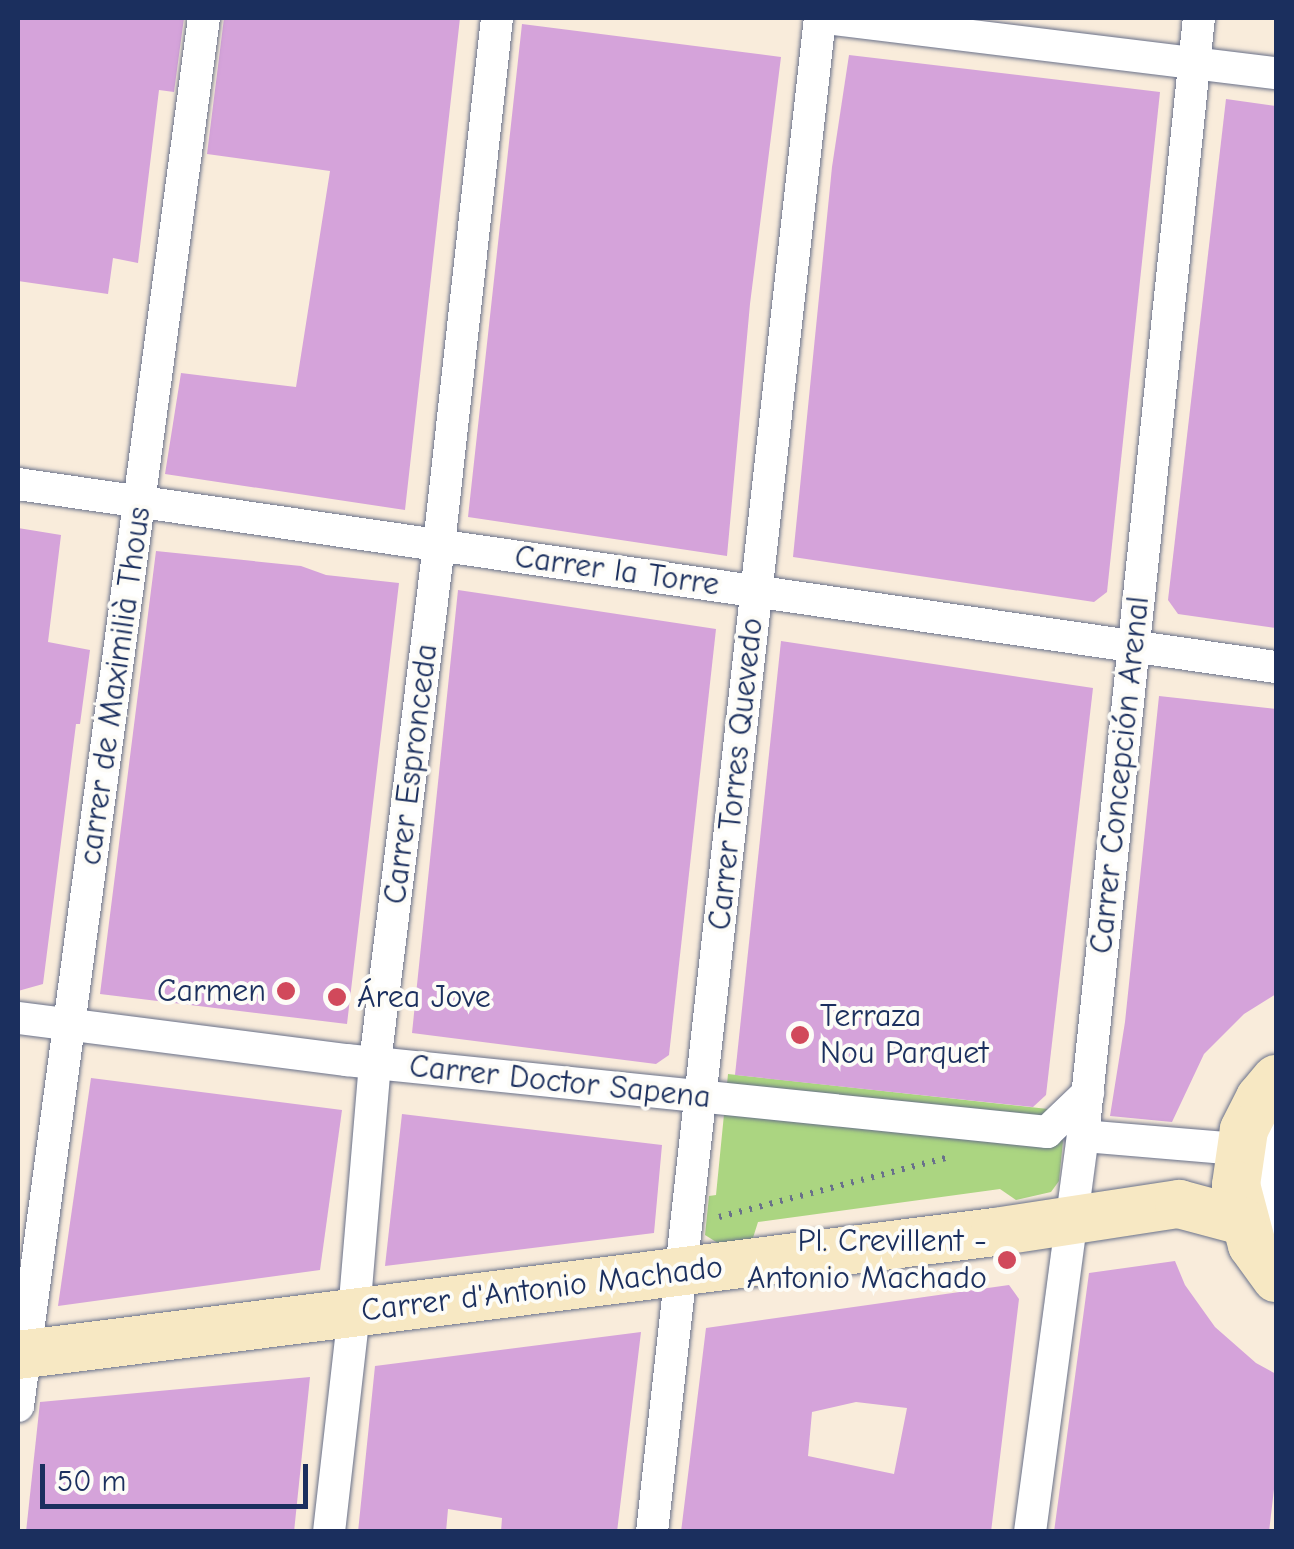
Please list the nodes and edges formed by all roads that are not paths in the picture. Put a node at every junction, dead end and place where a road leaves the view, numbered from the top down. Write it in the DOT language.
graph roads {
  1 [pos="204,18"];
  2 [pos="498,18"];
  3 [pos="823,18"];
  4 [pos="1200,18"];
  5 [pos="1195,63"];
  6 [pos="1276,72"];
  7 [pos="18,484"];
  8 [pos="140,501"];
  9 [pos="439,545"];
  10 [pos="756,592"];
  11 [pos="1133,646"];
  12 [pos="1276,667"];
  13 [pos="18,1018"];
  14 [pos="68,1024"];
  15 [pos="375,1062"];
  16 [pos="1276,1079"];
  17 [pos="1088,1093"];
  18 [pos="700,1098"];
  19 [pos="1083,1136"];
  20 [pos="1265,1137"];
  21 [pos="1074,1217"];
  22 [pos="1260,1228"];
  23 [pos="681,1272"];
  24 [pos="1276,1278"];
  25 [pos="354,1313"];
  26 [pos="21,1355"];
  27 [pos="18,1406"];
  28 [pos="329,1532"];
  29 [pos="652,1532"];
  30 [pos="1030,1532"];
  1 -- 8 [label="street, carrer de Maximilià Thous"];
  2 -- 9 [label="street, Carrer Espronceda"];
  3 -- 5 [label="street"];
  3 -- 10 [label="street, Carrer Torres Quevedo"];
  4 -- 5 [label="street, Carrer Concepción Arenal"];
  5 -- 6 [label="street"];
  5 -- 11 [label="street, Carrer Concepción Arenal"];
  7 -- 8 [label="street, Carrer la Torre"];
  8 -- 9 [label="street, Carrer la Torre"];
  8 -- 14 [label="street, carrer de Maximilià Thous"];
  9 -- 10 [label="street, Carrer la Torre"];
  9 -- 15 [label="street, Carrer Espronceda"];
  10 -- 11 [label="street, Carrer la Torre"];
  10 -- 18 [label="street, Carrer Torres Quevedo"];
  11 -- 12 [label="street, Carrer la Torre"];
  11 -- 17 [label="street, Carrer Concepción Arenal"];
  13 -- 14 [label="street, Carrer Doctor Sapena"];
  14 -- 15 [label="street, Carrer Doctor Sapena"];
  14 -- 26 [label="street, carrer de Maximilià Thous"];
  15 -- 18 [label="street, Carrer Doctor Sapena"];
  15 -- 25 [label="street, Carrer Espronceda"];
  16 -- 20 [label="main road"];
  17 -- 18 [label="street, Carrer Doctor Sapena"];
  17 -- 19 [label="street, Carrer Concepción Arenal"];
  18 -- 23 [label="street, Carrer Torres Quevedo"];
  19 -- 20 [label="street"];
  19 -- 21 [label="street, Carrer Concepción Arenal"];
  20 -- 22 [label="main road"];
  21 -- 22 [label="main road, Carrer d'Antonio Machado"];
  21 -- 23 [label="main road, Carrer d'Antonio Machado"];
  21 -- 30 [label="street, Carrer Concepción Arenal"];
  22 -- 24 [label="main road"];
  23 -- 25 [label="main road, Carrer d'Antonio Machado"];
  23 -- 29 [label="street, Carrer Torres Quevedo"];
  25 -- 26 [label="main road, Carrer d'Antonio Machado"];
  25 -- 28 [label="street, Carrer Espronceda"];
  26 -- 27 [label="street, carrer de Maximilià Thous"];
}
